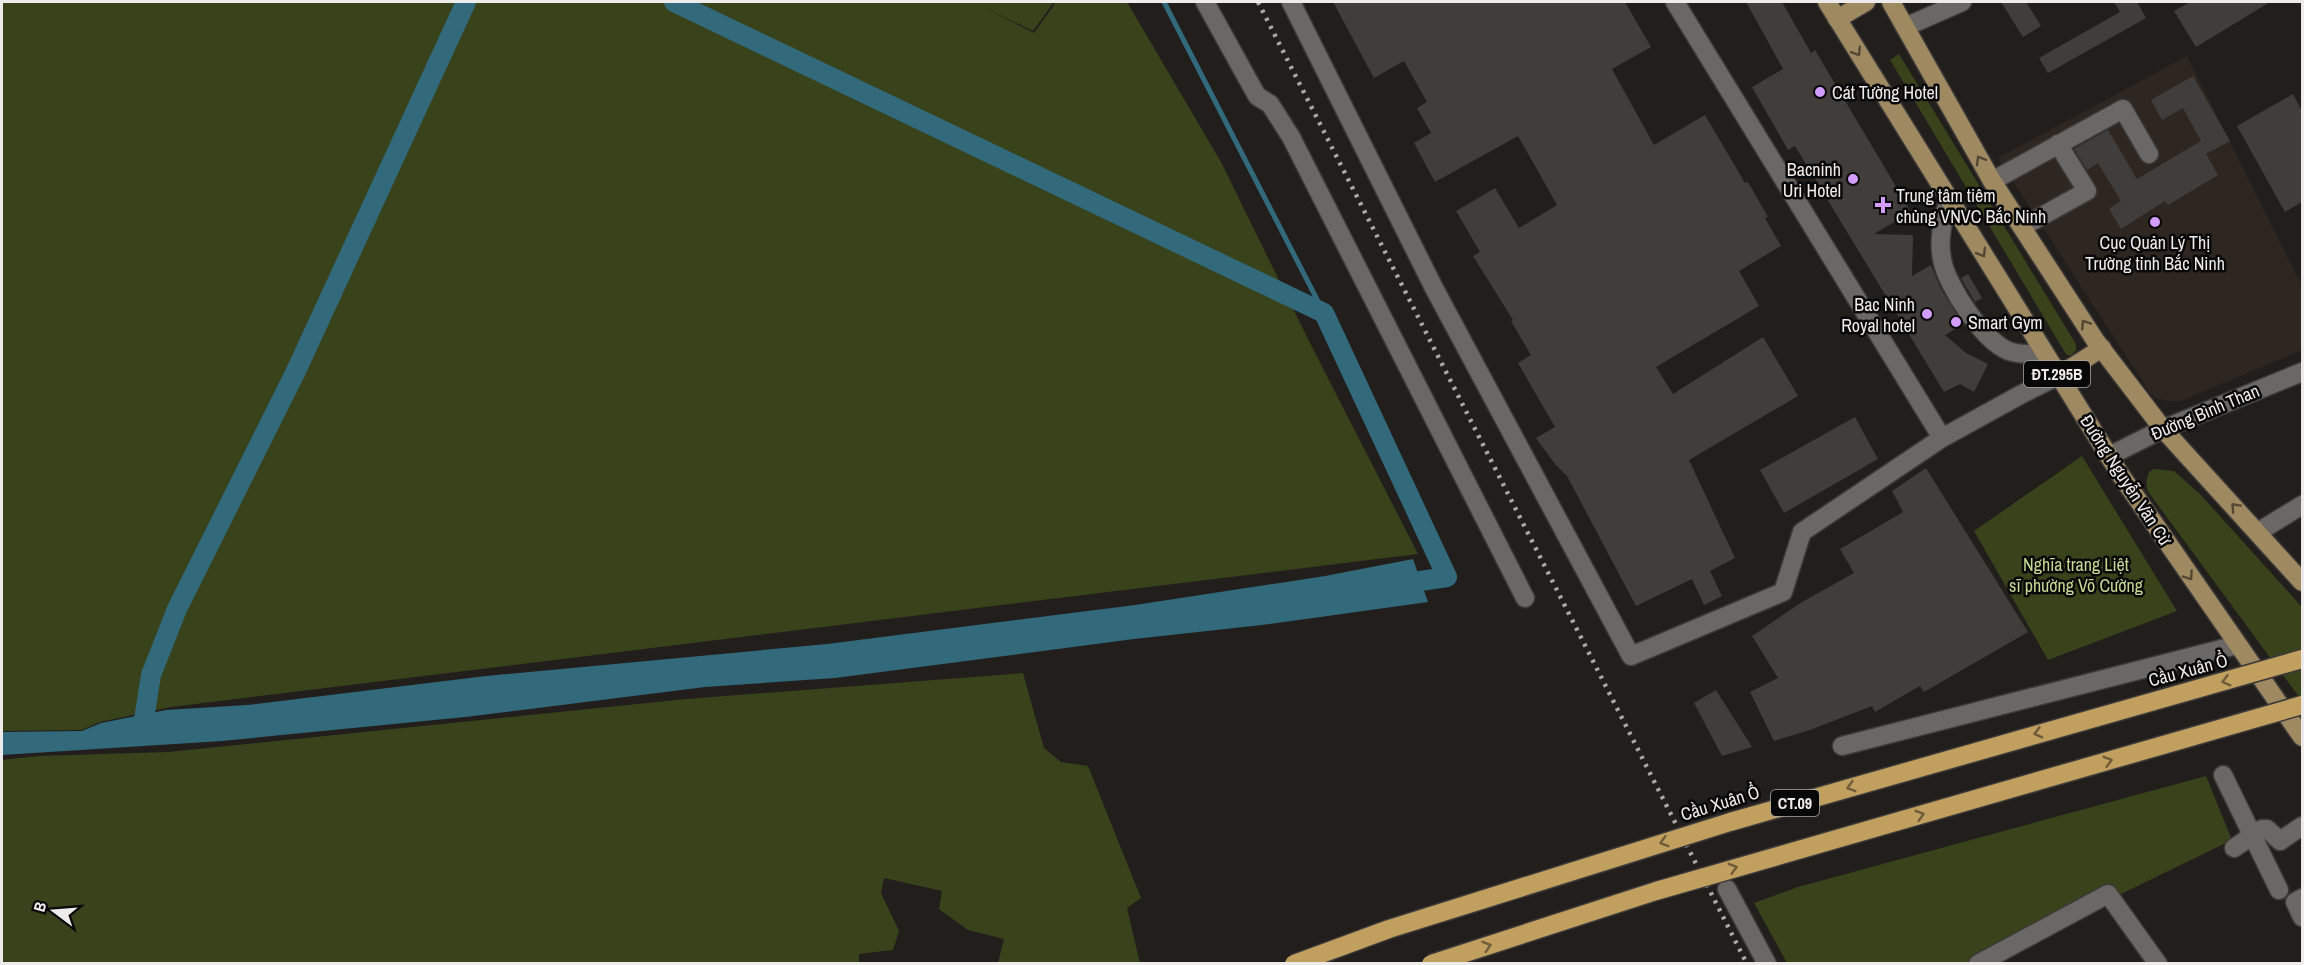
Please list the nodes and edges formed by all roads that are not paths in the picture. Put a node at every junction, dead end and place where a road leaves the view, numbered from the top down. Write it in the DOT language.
graph roads {
  1 [pos="1205,2"];
  2 [pos="1291,2"];
  3 [pos="1675,2"];
  4 [pos="1827,2"];
  5 [pos="1866,2"];
  6 [pos="1891,2"];
  7 [pos="1962,2"];
  8 [pos="1837,19"];
  9 [pos="1905,27"];
  10 [pos="2058,144"];
  11 [pos="2149,154"];
  12 [pos="1992,181"];
  13 [pos="1949,200"];
  14 [pos="2022,227"];
  15 [pos="2102,348"];
  16 [pos="2045,354"];
  17 [pos="2302,372"];
  18 [pos="2058,376"];
  19 [pos="2163,429"];
  20 [pos="1942,438"];
  21 [pos="2109,456"];
  22 [pos="2302,505"];
  23 [pos="2258,532"];
  24 [pos="2302,582"];
  25 [pos="1525,598"];
  26 [pos="2237,645"];
  27 [pos="2302,660"];
  28 [pos="2302,705"];
  29 [pos="2302,738"];
  30 [pos="1842,746"];
  31 [pos="2223,775"];
  32 [pos="2302,826"];
  33 [pos="2253,836"];
  34 [pos="2234,848"];
  35 [pos="1727,889"];
  36 [pos="2279,890"];
  37 [pos="2302,898"];
  38 [pos="2302,917"];
  39 [pos="1293,963"];
  40 [pos="1431,963"];
  41 [pos="1767,963"];
  42 [pos="1978,963"];
  43 [pos="2158,963"];
  1 -- 25 [label="street"];
  2 -- 20 [label="street"];
  3 -- 20 [label="street"];
  4 -- 8 [label="main road, Đường Nguyễn Văn Cừ / ĐT.295B"];
  5 -- 8 [label="main road"];
  6 -- 9 [label="main road, ĐT.295B"];
  7 -- 9 [label="street"];
  8 -- 13 [label="main road, Đường Nguyễn Văn Cừ / ĐT.295B, one-way"];
  12 -- 9 [label="main road, ĐT.295B, one-way"];
  10 -- 11 [label="street"];
  10 -- 12 [label="street"];
  10 -- 14 [label="street"];
  12 -- 14 [label="main road, ĐT.295B"];
  13 -- 16 [label="main road, Đường Nguyễn Văn Cừ / ĐT.295B, one-way"];
  13 -- 16 [label="street"];
  15 -- 14 [label="main road, ĐT.295B, one-way"];
  15 -- 18 [label="main road"];
  15 -- 19 [label="main road, ĐT.295B"];
  16 -- 18 [label="main road, Đường Nguyễn Văn Cừ / ĐT.295B"];
  17 -- 19 [label="street, Đường Bình Than"];
  18 -- 20 [label="street"];
  18 -- 21 [label="main road, Đường Nguyễn Văn Cừ / ĐT.295B"];
  19 -- 21 [label="street, Đường Bình Than"];
  23 -- 19 [label="main road, ĐT.295B, one-way"];
  21 -- 26 [label="main road, Đường Nguyễn Văn Cừ / ĐT.295B, one-way"];
  22 -- 23 [label="street"];
  23 -- 24 [label="main road, ĐT.295B"];
  26 -- 29 [label="main road, Đường Nguyễn Văn Cừ / ĐT.295B"];
  26 -- 30 [label="street"];
  27 -- 39 [label="highway, Cầu Xuân Ổ / CT.09, one-way, bridge"];
  40 -- 28 [label="highway, CT.09, one-way, bridge"];
  31 -- 33 [label="street"];
  32 -- 33 [label="street"];
  33 -- 34 [label="street"];
  33 -- 36 [label="street"];
  35 -- 41 [label="street"];
  37 -- 38 [label="street"];
  42 -- 43 [label="street"];
}
